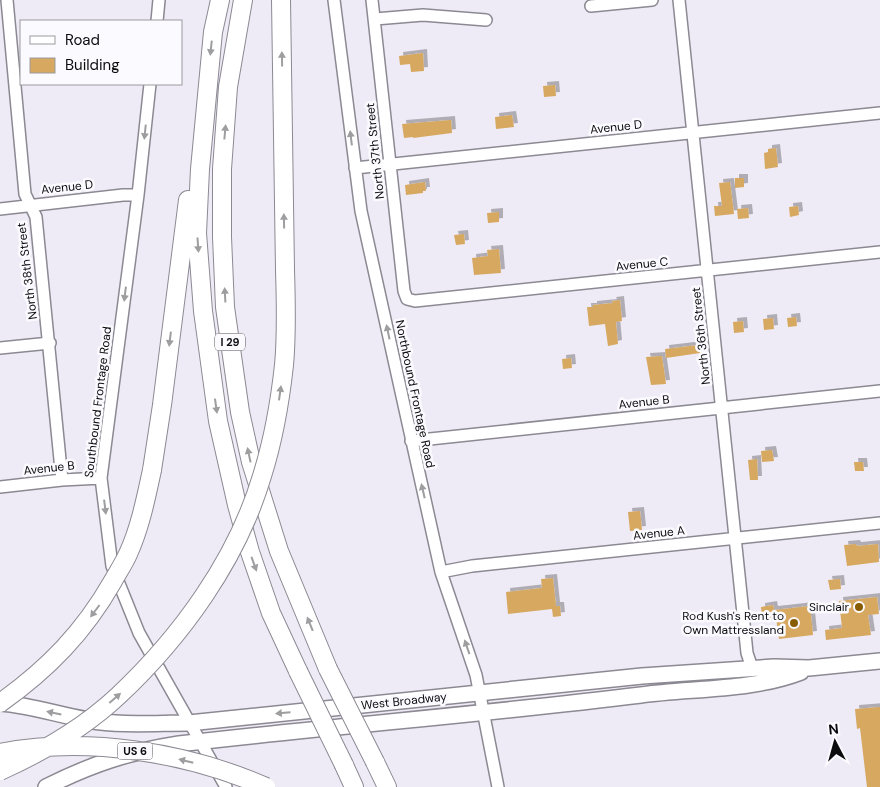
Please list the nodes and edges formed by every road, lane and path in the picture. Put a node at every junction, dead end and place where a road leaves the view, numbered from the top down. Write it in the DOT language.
graph roads {
  1 [pos="7,0"];
  2 [pos="159,0"];
  3 [pos="220,0"];
  4 [pos="243,0"];
  5 [pos="281,0"];
  6 [pos="334,0"];
  7 [pos="372,0"];
  8 [pos="652,0"];
  9 [pos="679,0"];
  10 [pos="591,6"];
  11 [pos="375,19"];
  12 [pos="157,20"];
  13 [pos="486,20"];
  14 [pos="150,85"];
  15 [pos="880,113"];
  16 [pos="204,119"];
  17 [pos="693,133"];
  18 [pos="389,166"];
  19 [pos="355,168"];
  20 [pos="138,195"];
  21 [pos="30,205"];
  22 [pos="0,209"];
  23 [pos="880,252"];
  24 [pos="708,271"];
  25 [pos="407,299"];
  26 [pos="50,343"];
  27 [pos="0,348"];
  28 [pos="880,391"];
  29 [pos="722,408"];
  30 [pos="411,441"];
  31 [pos="101,478"];
  32 [pos="62,480"];
  33 [pos="0,487"];
  34 [pos="880,523"];
  35 [pos="736,539"];
  36 [pos="441,572"];
  37 [pos="880,661"];
  38 [pos="752,668"];
  39 [pos="809,668"];
  40 [pos="480,694"];
  41 [pos="0,703"];
  42 [pos="483,713"];
  43 [pos="189,723"];
  44 [pos="200,741"];
  45 [pos="0,754"];
  46 [pos="0,771"];
  47 [pos="46,787"];
  48 [pos="226,787"];
  49 [pos="266,787"];
  50 [pos="354,787"];
  51 [pos="387,787"];
  52 [pos="498,787"];
  1 -- 21 [label="street, North 38th Street"];
  2 -- 12 [label="street"];
  3 -- 16 [label="highway, I 29, one-way"];
  51 -- 4 [label="highway, I 29, one-way, bridge"];
  46 -- 5 [label="highway, one-way, bridge"];
  19 -- 6 [label="street, Northbound Frontage Road, one-way"];
  7 -- 11 [label="street, North 37th Street"];
  8 -- 10 [label="street"];
  9 -- 17 [label="street, North 36th Street"];
  11 -- 13 [label="street"];
  11 -- 18 [label="street, North 37th Street"];
  14 -- 20 [label="street, Southbound Frontage Road, one-way"];
  15 -- 17 [label="street, Avenue D"];
  16 -- 41 [label="highway, one-way, bridge"];
  16 -- 50 [label="highway, I 29, one-way, bridge"];
  17 -- 18 [label="street, Avenue D"];
  17 -- 24 [label="street, North 36th Street"];
  18 -- 19 [label="street, Avenue D"];
  18 -- 25 [label="street, North 37th Street"];
  30 -- 19 [label="street, Northbound Frontage Road, one-way"];
  20 -- 21 [label="street, Avenue D"];
  20 -- 31 [label="street, Southbound Frontage Road, one-way"];
  21 -- 22 [label="street, Avenue D"];
  21 -- 26 [label="street, North 38th Street"];
  23 -- 24 [label="street, Avenue C"];
  24 -- 25 [label="street, Avenue C"];
  24 -- 29 [label="street, North 36th Street"];
  26 -- 27 [label="street"];
  26 -- 32 [label="street, North 38th Street"];
  28 -- 29 [label="street, Avenue B"];
  29 -- 30 [label="street, Avenue B"];
  29 -- 35 [label="street, North 36th Street"];
  36 -- 30 [label="street, Northbound Frontage Road, one-way"];
  31 -- 32 [label="street, Avenue B"];
  31 -- 43 [label="street, Southbound Frontage Road, one-way"];
  32 -- 33 [label="street, Avenue B"];
  34 -- 35 [label="street, Avenue A"];
  35 -- 36 [label="street, Avenue A"];
  35 -- 38 [label="street, North 36th Street"];
  40 -- 36 [label="street, Northbound Frontage Road, one-way"];
  37 -- 39 [label="main road, West Broadway"];
  38 -- 39 [label="main road, West Broadway"];
  38 -- 40 [label="main road, West Broadway"];
  39 -- 42 [label="main road, West Broadway"];
  40 -- 42 [label="street, Northbound Frontage Road"];
  40 -- 43 [label="main road, West Broadway, one-way"];
  43 -- 41 [label="main road, West Broadway, one-way"];
  42 -- 44 [label="main road, West Broadway"];
  42 -- 52 [label="street, Northbound Frontage Road"];
  43 -- 44 [label="street, Southbound Frontage Road"];
  44 -- 47 [label="main road, West Broadway"];
  44 -- 48 [label="street, Southbound Frontage Road"];
  49 -- 45 [label="highway, US 6, one-way, bridge"];
}
